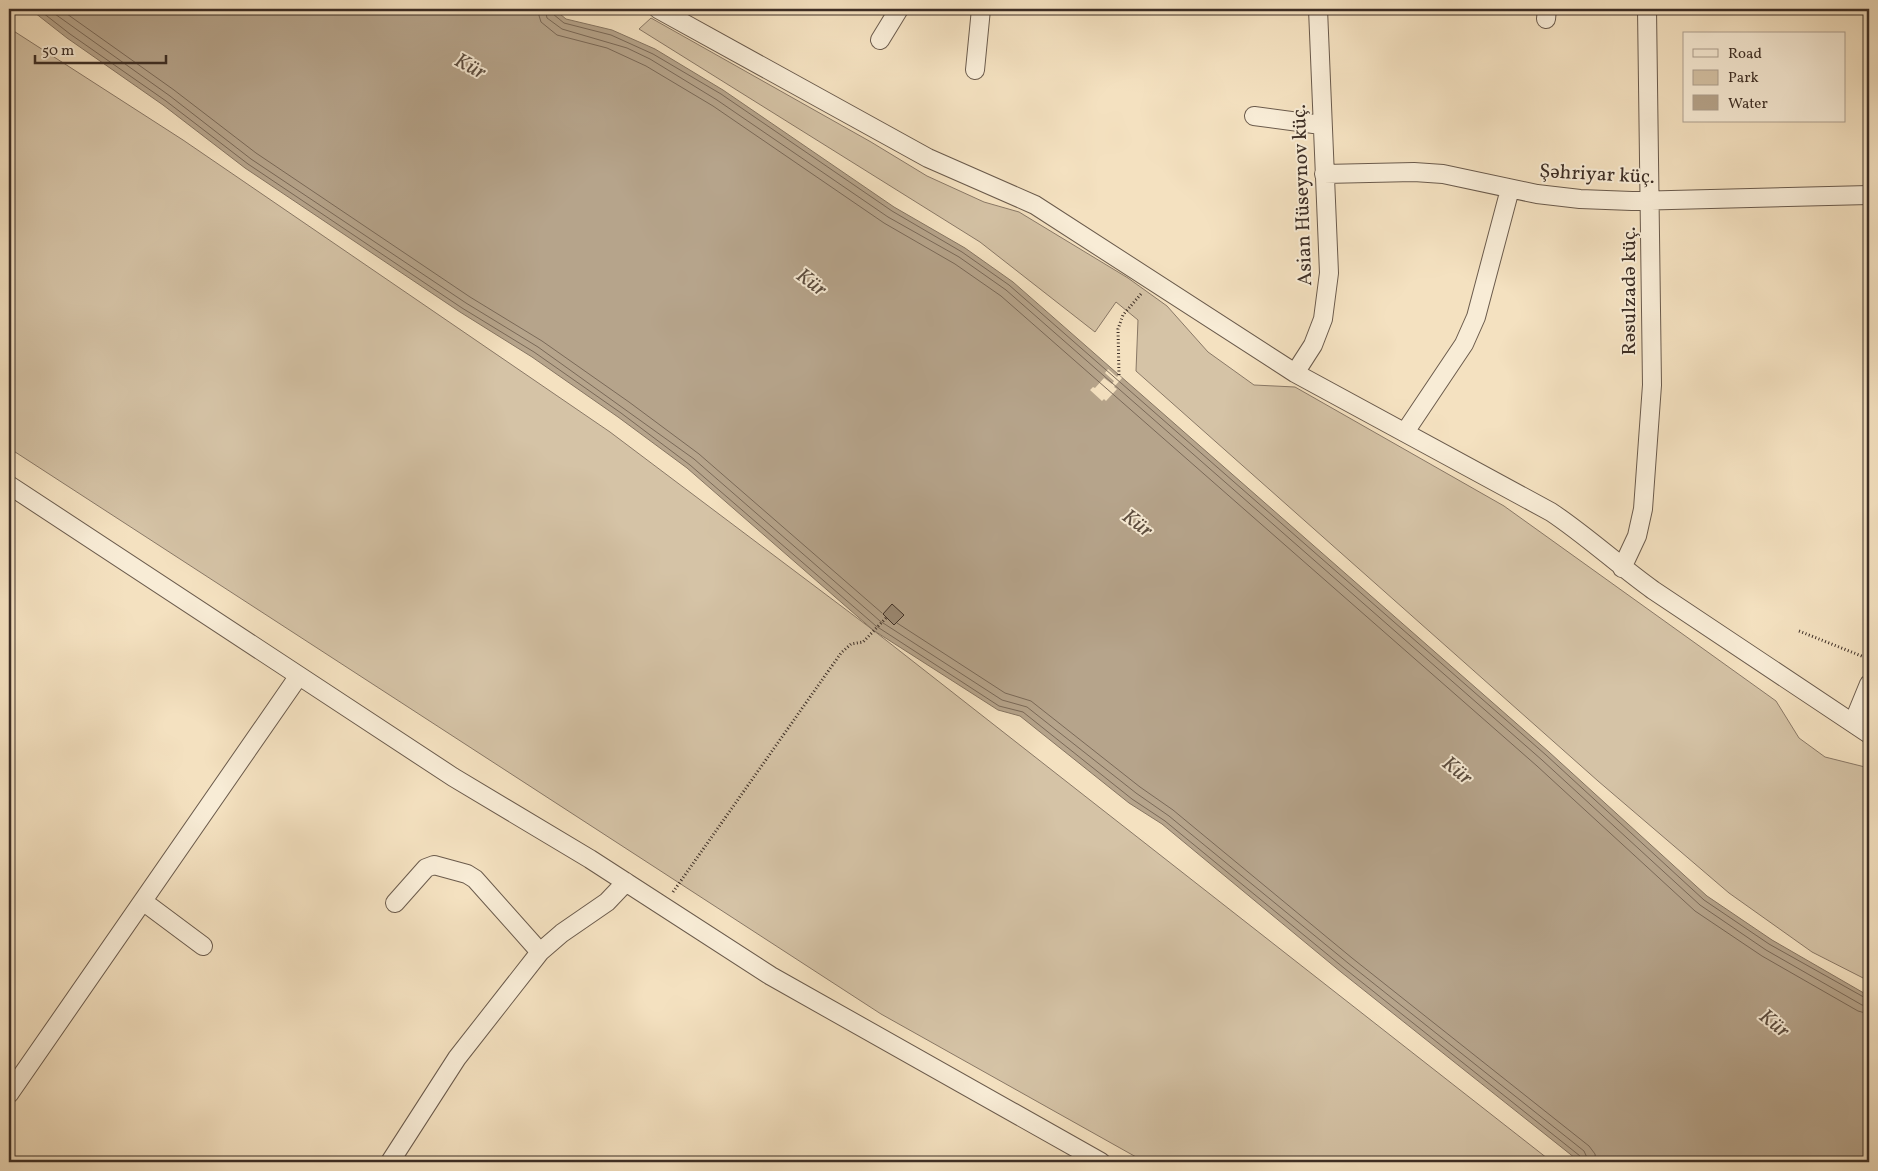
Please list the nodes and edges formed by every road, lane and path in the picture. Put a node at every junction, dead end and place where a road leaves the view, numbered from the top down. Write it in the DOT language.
graph roads {
  1 [pos="658,9"];
  2 [pos="899,9"];
  3 [pos="981,9"];
  4 [pos="1318,9"];
  5 [pos="1647,9"];
  6 [pos="880,40"];
  7 [pos="975,70"];
  8 [pos="1254,116"];
  9 [pos="1321,125"];
  10 [pos="1324,174"];
  11 [pos="1510,188"];
  12 [pos="1869,195"];
  13 [pos="1650,200"];
  14 [pos="1153,280"];
  15 [pos="1295,373"];
  16 [pos="1119,375"];
  17 [pos="1405,432"];
  18 [pos="9,485"];
  19 [pos="1622,568"];
  20 [pos="886,618"];
  21 [pos="1798,631"];
  22 [pos="1869,660"];
  23 [pos="298,677"];
  24 [pos="1869,684"];
  25 [pos="1853,723"];
  26 [pos="1869,734"];
  27 [pos="626,882"];
  28 [pos="144,902"];
  29 [pos="395,903"];
  30 [pos="663,906"];
  31 [pos="203,946"];
  32 [pos="540,952"];
  33 [pos="9,1094"];
  34 [pos="390,1162"];
  35 [pos="1101,1162"];
  1 -- 14 [label="street"];
  2 -- 6 [label="street"];
  3 -- 7 [label="street"];
  4 -- 9 [label="street, Asian Hüseynov küç."];
  5 -- 13 [label="street, Rəsulzadə küç."];
  8 -- 9 [label="street"];
  9 -- 10 [label="street, Asian Hüseynov küç."];
  10 -- 11 [label="street, Şəhriyar küç."];
  10 -- 15 [label="street, Asian Hüseynov küç."];
  11 -- 13 [label="street, Şəhriyar küç."];
  11 -- 17 [label="street"];
  12 -- 13 [label="street, Şəhriyar küç."];
  13 -- 19 [label="street, Rəsulzadə küç."];
  14 -- 15 [label="street"];
  14 -- 16 [label="path"];
  15 -- 17 [label="street"];
  17 -- 19 [label="street"];
  18 -- 23 [label="street"];
  19 -- 25 [label="street"];
  20 -- 30 [label="path"];
  21 -- 22 [label="path"];
  23 -- 27 [label="street"];
  23 -- 28 [label="street"];
  24 -- 25 [label="street"];
  25 -- 26 [label="street"];
  27 -- 30 [label="street"];
  27 -- 32 [label="street"];
  28 -- 31 [label="street"];
  28 -- 33 [label="street"];
  29 -- 32 [label="street"];
  30 -- 35 [label="street"];
  32 -- 34 [label="street"];
}
